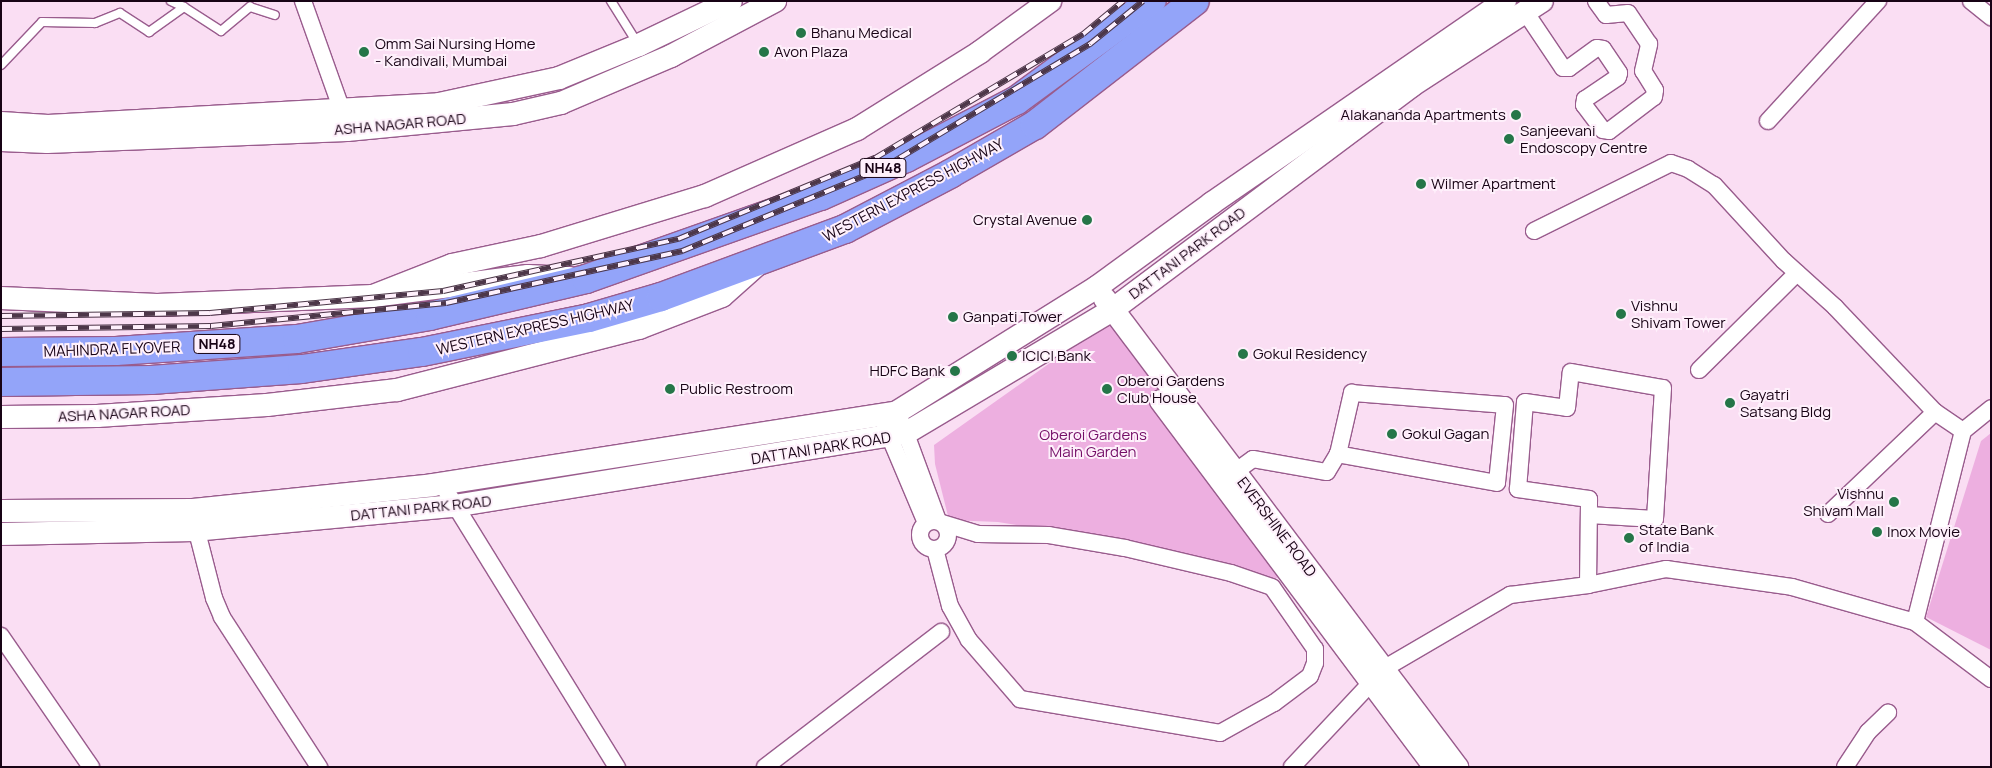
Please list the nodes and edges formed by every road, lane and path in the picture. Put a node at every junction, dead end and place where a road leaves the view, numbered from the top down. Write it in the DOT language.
graph roads {
  1 [pos="171,1"];
  2 [pos="303,1"];
  3 [pos="611,1"];
  4 [pos="731,1"];
  5 [pos="775,1"];
  6 [pos="1050,1"];
  7 [pos="1152,1"];
  8 [pos="1196,1"];
  9 [pos="1505,1"];
  10 [pos="1596,1"];
  11 [pos="1878,1"];
  12 [pos="1971,1"];
  13 [pos="184,7"];
  14 [pos="1534,7"];
  15 [pos="275,16"];
  16 [pos="1991,17"];
  17 [pos="639,45"];
  18 [pos="1,64"];
  19 [pos="1406,79"];
  20 [pos="345,121"];
  21 [pos="1768,121"];
  22 [pos="1,123"];
  23 [pos="1,140"];
  24 [pos="1317,145"];
  25 [pos="1212,203"];
  26 [pos="1226,222"];
  27 [pos="1534,231"];
  28 [pos="759,263"];
  29 [pos="1797,273"];
  30 [pos="586,278"];
  31 [pos="1091,292"];
  32 [pos="373,296"];
  33 [pos="1,298"];
  34 [pos="1105,314"];
  35 [pos="430,316"];
  36 [pos="1,352"];
  37 [pos="1699,370"];
  38 [pos="1,382"];
  39 [pos="1991,408"];
  40 [pos="1935,412"];
  41 [pos="888,413"];
  42 [pos="1,417"];
  43 [pos="787,428"];
  44 [pos="1963,431"];
  45 [pos="898,435"];
  46 [pos="707,441"];
  47 [pos="793,452"];
  48 [pos="1338,454"];
  49 [pos="712,465"];
  50 [pos="1235,472"];
  51 [pos="442,484"];
  52 [pos="454,506"];
  53 [pos="1,511"];
  54 [pos="1828,514"];
  55 [pos="1589,515"];
  56 [pos="194,520"];
  57 [pos="936,523"];
  58 [pos="1,534"];
  59 [pos="936,549"];
  60 [pos="1298,569"];
  61 [pos="1588,585"];
  62 [pos="1272,587"];
  63 [pos="1915,622"];
  64 [pos="941,632"];
  65 [pos="1,636"];
  66 [pos="1379,674"];
  67 [pos="1991,679"];
  68 [pos="1888,713"];
  69 [pos="91,767"];
  70 [pos="319,767"];
  71 [pos="617,767"];
  72 [pos="765,767"];
  73 [pos="1292,767"];
  74 [pos="1435,767"];
  75 [pos="1457,767"];
  76 [pos="1845,767"];
  1 -- 13 [label="lane"];
  2 -- 20 [label="street"];
  3 -- 17 [label="lane"];
  4 -- 17 [label="street, ASHA NAGAR ROAD"];
  5 -- 20 [label="street, ASHA NAGAR ROAD"];
  6 -- 32 [label="street"];
  7 -- 30 [label="highway, WESTERN EXPRESS HIGHWAY / NH48"];
  8 -- 28 [label="highway, WESTERN EXPRESS HIGHWAY / NH48"];
  9 -- 19 [label="street, DATTANI PARK ROAD"];
  10 -- 14 [label="street"];
  11 -- 21 [label="street"];
  12 -- 16 [label="street"];
  13 -- 15 [label="lane"];
  13 -- 18 [label="lane"];
  14 -- 19 [label="street, DATTANI PARK ROAD"];
  17 -- 20 [label="street, ASHA NAGAR ROAD"];
  19 -- 24 [label="street, DATTANI PARK ROAD"];
  20 -- 22 [label="street, ASHA NAGAR ROAD"];
  20 -- 23 [label="street, ASHA NAGAR ROAD"];
  24 -- 25 [label="street, DATTANI PARK ROAD"];
  24 -- 26 [label="street, DATTANI PARK ROAD"];
  25 -- 26 [label="street"];
  25 -- 31 [label="street, DATTANI PARK ROAD"];
  26 -- 34 [label="street, DATTANI PARK ROAD"];
  27 -- 29 [label="street"];
  28 -- 38 [label="highway, WESTERN EXPRESS HIGHWAY / NH48"];
  28 -- 42 [label="street, ASHA NAGAR ROAD"];
  29 -- 37 [label="street"];
  29 -- 40 [label="street"];
  30 -- 32 [label="street"];
  30 -- 35 [label="highway, WESTERN EXPRESS HIGHWAY / NH48"];
  31 -- 34 [label="street, EVERSHINE ROAD"];
  31 -- 41 [label="street, DATTANI PARK ROAD"];
  32 -- 33 [label="street"];
  34 -- 45 [label="street, DATTANI PARK ROAD"];
  34 -- 50 [label="street, EVERSHINE ROAD"];
  34 -- 60 [label="street, EVERSHINE ROAD"];
  35 -- 36 [label="highway, MAHINDRA FLYOVER / NH48"];
  39 -- 44 [label="street"];
  40 -- 44 [label="street"];
  40 -- 54 [label="street"];
  41 -- 43 [label="street, DATTANI PARK ROAD"];
  41 -- 45 [label="street"];
  43 -- 46 [label="street, DATTANI PARK ROAD"];
  43 -- 47 [label="street"];
  44 -- 63 [label="street"];
  45 -- 47 [label="street, DATTANI PARK ROAD"];
  45 -- 57 [label="street"];
  46 -- 49 [label="street"];
  46 -- 51 [label="street, DATTANI PARK ROAD"];
  47 -- 49 [label="street, DATTANI PARK ROAD"];
  48 -- 48 [label="street"];
  48 -- 50 [label="street"];
  49 -- 52 [label="street, DATTANI PARK ROAD"];
  50 -- 60 [label="street, EVERSHINE ROAD"];
  51 -- 52 [label="street"];
  51 -- 56 [label="street, DATTANI PARK ROAD"];
  52 -- 56 [label="street, DATTANI PARK ROAD"];
  52 -- 71 [label="street"];
  53 -- 56 [label="street, DATTANI PARK ROAD"];
  55 -- 55 [label="street"];
  55 -- 61 [label="street"];
  56 -- 58 [label="street, DATTANI PARK ROAD"];
  56 -- 70 [label="street"];
  57 -- 59 [label="street"];
  57 -- 59 [label="street"];
  57 -- 62 [label="street"];
  59 -- 62 [label="street"];
  60 -- 62 [label="street"];
  60 -- 66 [label="street, EVERSHINE ROAD"];
  61 -- 63 [label="street"];
  61 -- 66 [label="street"];
  63 -- 67 [label="street"];
  64 -- 72 [label="street"];
  65 -- 69 [label="street"];
  66 -- 73 [label="street"];
  66 -- 74 [label="street, EVERSHINE ROAD"];
  66 -- 75 [label="street, EVERSHINE ROAD"];
  68 -- 76 [label="street"];
}
